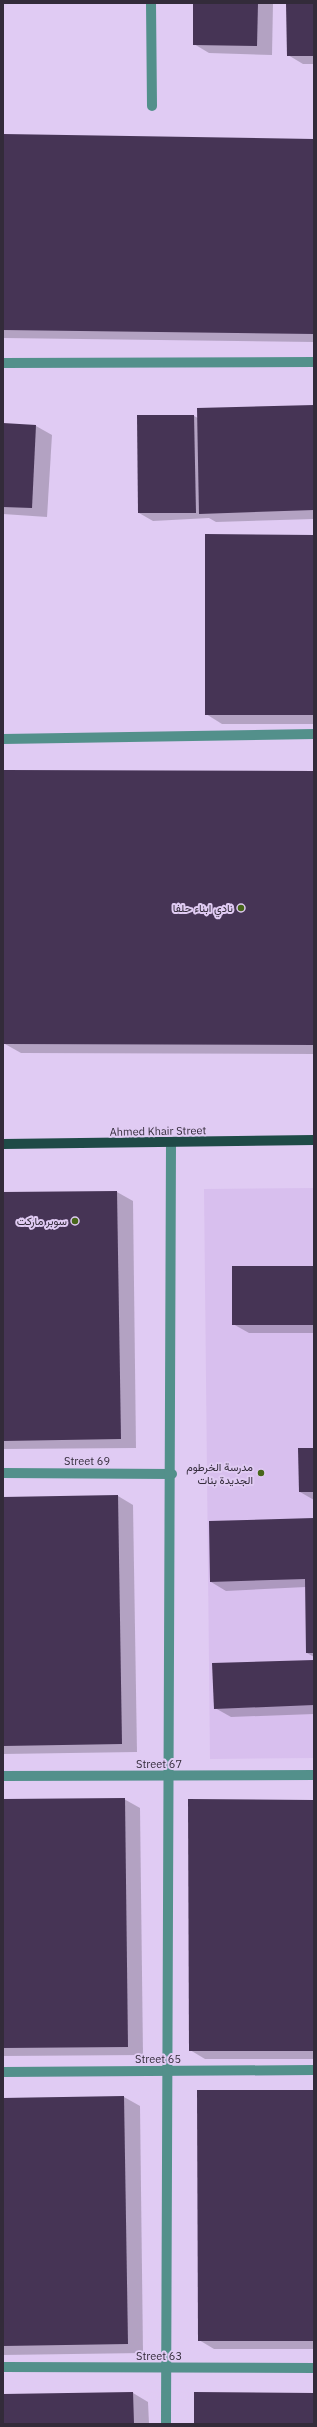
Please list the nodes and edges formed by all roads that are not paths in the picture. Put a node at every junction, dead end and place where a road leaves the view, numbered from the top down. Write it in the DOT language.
graph roads {
  1 [pos="151,3"];
  2 [pos="152,106"];
  3 [pos="314,362"];
  4 [pos="3,363"];
  5 [pos="314,734"];
  6 [pos="3,739"];
  7 [pos="314,1140"];
  8 [pos="3,1144"];
  9 [pos="171,1144"];
  10 [pos="3,1473"];
  11 [pos="172,1474"];
  12 [pos="314,1775"];
  13 [pos="3,1776"];
  14 [pos="170,1776"];
  15 [pos="314,2070"];
  16 [pos="166,2071"];
  17 [pos="3,2072"];
  18 [pos="3,2368"];
  19 [pos="166,2368"];
  20 [pos="314,2368"];
  21 [pos="166,2424"];
  1 -- 2 [label="street"];
  3 -- 4 [label="street"];
  5 -- 6 [label="street"];
  7 -- 9 [label="main road, Ahmed Khair Street"];
  8 -- 9 [label="main road, Ahmed Khair Street"];
  9 -- 11 [label="street"];
  10 -- 11 [label="street, Street 69"];
  11 -- 14 [label="street"];
  12 -- 14 [label="street, Street 67"];
  13 -- 14 [label="street, Street 67"];
  14 -- 16 [label="street"];
  15 -- 16 [label="street, Street 65"];
  16 -- 17 [label="street, Street 65"];
  16 -- 19 [label="street"];
  18 -- 19 [label="street, Street 63"];
  19 -- 20 [label="street, Street 63"];
  19 -- 21 [label="street"];
}
